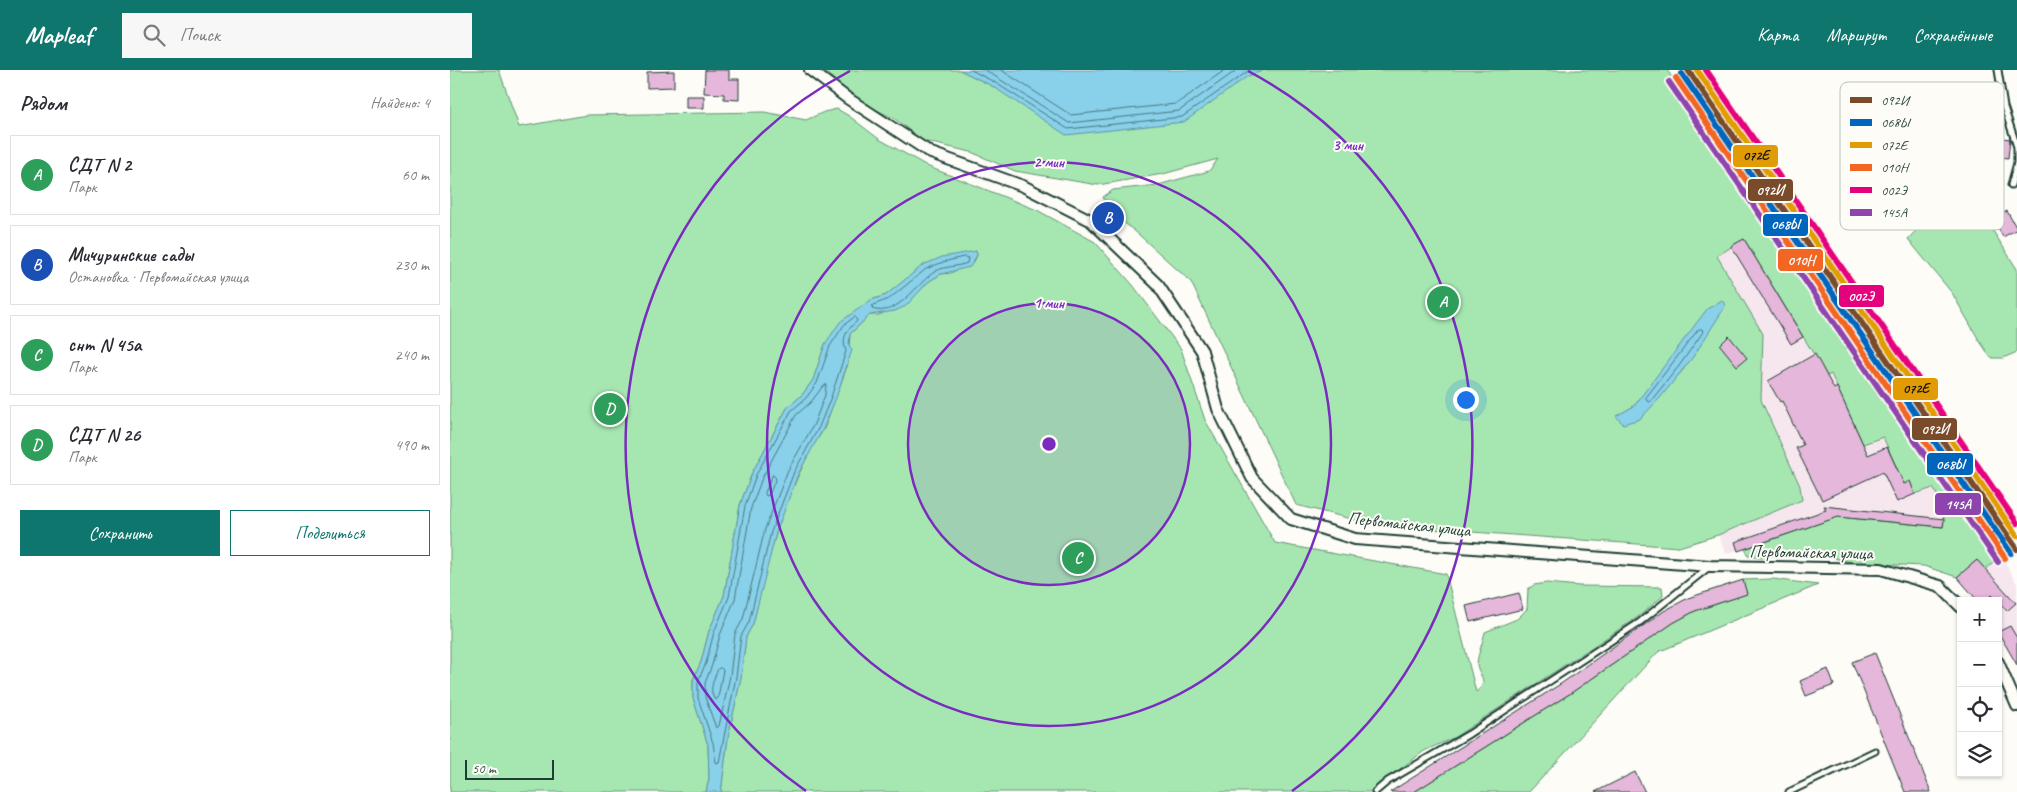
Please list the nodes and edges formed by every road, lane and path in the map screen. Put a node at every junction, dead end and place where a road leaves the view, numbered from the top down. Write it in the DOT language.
graph roads {
  1 [pos="810,70"];
  2 [pos="2004,107"];
  3 [pos="2011,185"];
  4 [pos="1710,566"];
  5 [pos="1957,603"];
  6 [pos="2002,671"];
  7 [pos="2017,706"];
  8 [pos="1875,751"];
  9 [pos="1375,792"];
  10 [pos="1789,792"];
  1 -- 4 [label="street, Первомайская улица"];
  2 -- 3 [label="lane"];
  4 -- 5 [label="street, Первомайская улица"];
  4 -- 9 [label="lane"];
  6 -- 7 [label="street"];
  8 -- 10 [label="lane"];
}
